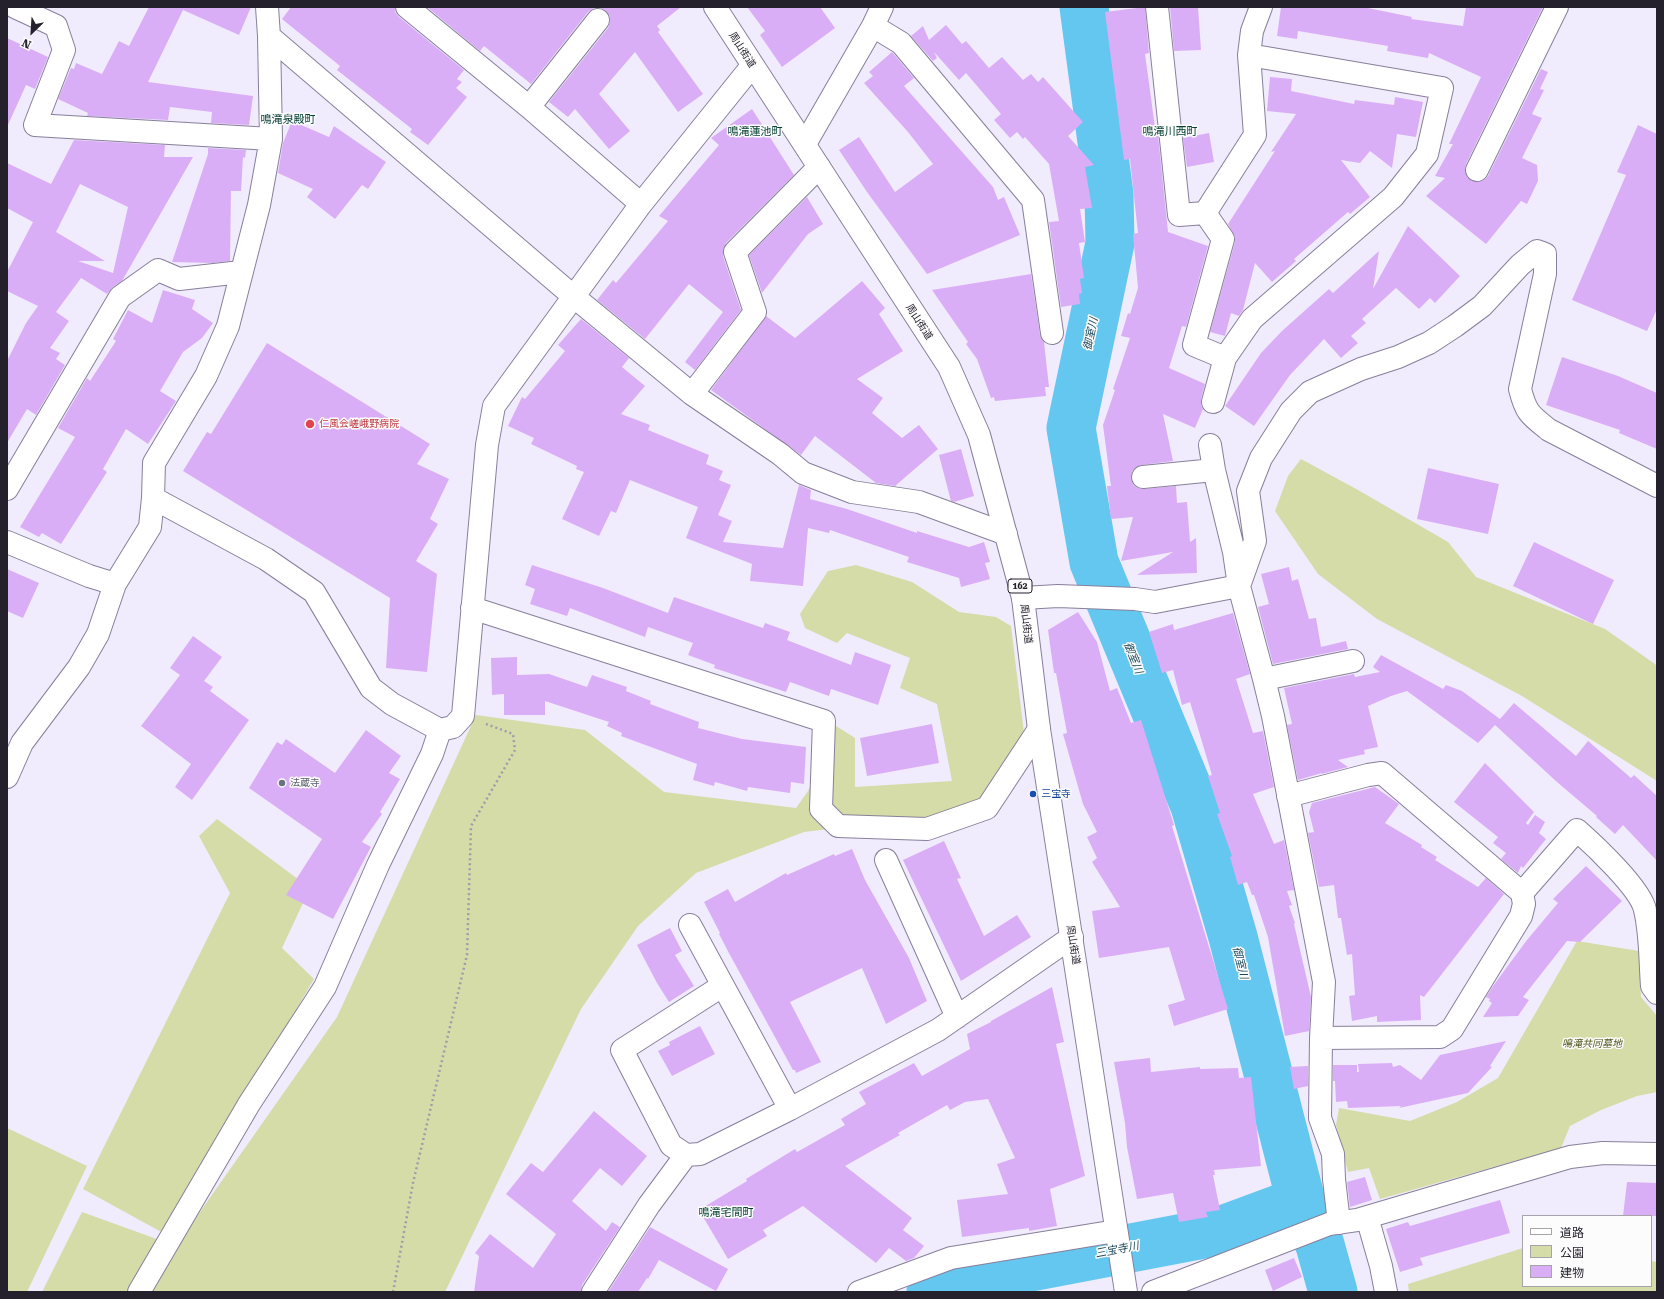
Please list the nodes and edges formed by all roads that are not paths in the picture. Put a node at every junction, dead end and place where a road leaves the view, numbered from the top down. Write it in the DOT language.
graph roads {
  1 [pos="15,7"];
  2 [pos="267,7"];
  3 [pos="407,7"];
  4 [pos="715,7"];
  5 [pos="1157,7"];
  6 [pos="1261,7"];
  7 [pos="1557,7"];
  8 [pos="878,16"];
  9 [pos="598,20"];
  10 [pos="269,36"];
  11 [pos="1249,54"];
  12 [pos="752,66"];
  13 [pos="529,108"];
  14 [pos="271,140"];
  15 [pos="804,144"];
  16 [pos="819,167"];
  17 [pos="1477,170"];
  18 [pos="641,204"];
  19 [pos="1205,213"];
  20 [pos="241,272"];
  21 [pos="573,296"];
  22 [pos="1052,333"];
  23 [pos="1225,358"];
  24 [pos="692,394"];
  25 [pos="1213,402"];
  26 [pos="1210,445"];
  27 [pos="1214,470"];
  28 [pos="1143,477"];
  29 [pos="1657,486"];
  30 [pos="7,489"];
  31 [pos="154,498"];
  32 [pos="1006,534"];
  33 [pos="7,542"];
  34 [pos="115,584"];
  35 [pos="1238,586"];
  36 [pos="1023,598"];
  37 [pos="472,608"];
  38 [pos="1353,661"];
  39 [pos="1264,679"];
  40 [pos="1039,729"];
  41 [pos="440,730"];
  42 [pos="7,777"];
  43 [pos="1288,796"];
  44 [pos="886,860"];
  45 [pos="1522,893"];
  46 [pos="690,925"];
  47 [pos="1072,937"];
  48 [pos="722,986"];
  49 [pos="1657,992"];
  50 [pos="957,1017"];
  51 [pos="1321,1038"];
  52 [pos="790,1109"];
  53 [pos="1657,1154"];
  54 [pos="686,1155"];
  55 [pos="1367,1217"];
  56 [pos="1334,1224"];
  57 [pos="1117,1234"];
  58 [pos="139,1292"];
  59 [pos="593,1292"];
  60 [pos="859,1292"];
  61 [pos="1126,1292"];
  62 [pos="1153,1292"];
  63 [pos="1386,1292"];
  1 -- 14 [label="main road"];
  2 -- 10 [label="main road"];
  3 -- 13 [label="main road"];
  4 -- 12 [label="main road, 周山街道 / 162"];
  5 -- 19 [label="main road"];
  6 -- 11 [label="main road"];
  7 -- 17 [label="main road"];
  8 -- 15 [label="main road"];
  8 -- 22 [label="main road"];
  9 -- 13 [label="main road"];
  10 -- 14 [label="main road"];
  10 -- 21 [label="main road"];
  11 -- 19 [label="main road"];
  11 -- 23 [label="main road"];
  12 -- 15 [label="main road, 周山街道 / 162"];
  12 -- 18 [label="main road"];
  13 -- 18 [label="main road"];
  14 -- 20 [label="main road"];
  15 -- 16 [label="main road, 周山街道 / 162"];
  16 -- 24 [label="main road"];
  16 -- 32 [label="main road, 周山街道 / 162"];
  18 -- 21 [label="main road"];
  19 -- 23 [label="main road"];
  20 -- 30 [label="main road"];
  20 -- 31 [label="main road"];
  21 -- 24 [label="main road"];
  21 -- 37 [label="main road"];
  23 -- 25 [label="main road"];
  24 -- 32 [label="main road"];
  26 -- 27 [label="main road"];
  27 -- 28 [label="main road"];
  27 -- 35 [label="main road"];
  29 -- 35 [label="main road"];
  31 -- 34 [label="main road"];
  31 -- 41 [label="main road"];
  32 -- 36 [label="main road, 周山街道 / 162"];
  33 -- 34 [label="main road"];
  34 -- 42 [label="main road"];
  35 -- 36 [label="main road"];
  35 -- 39 [label="main road"];
  36 -- 40 [label="main road, 周山街道 / 162"];
  37 -- 40 [label="main road"];
  37 -- 41 [label="main road"];
  38 -- 39 [label="main road"];
  39 -- 43 [label="main road"];
  40 -- 47 [label="main road, 周山街道 / 162"];
  41 -- 58 [label="main road"];
  43 -- 45 [label="main road"];
  43 -- 51 [label="main road"];
  44 -- 50 [label="main road"];
  45 -- 49 [label="main road"];
  45 -- 51 [label="main road"];
  46 -- 48 [label="main road"];
  47 -- 50 [label="main road"];
  47 -- 57 [label="main road, 周山街道 / 162"];
  48 -- 52 [label="main road"];
  48 -- 54 [label="main road"];
  50 -- 52 [label="main road"];
  51 -- 56 [label="main road"];
  52 -- 54 [label="main road"];
  53 -- 55 [label="main road"];
  54 -- 59 [label="main road"];
  55 -- 56 [label="main road"];
  55 -- 63 [label="main road"];
  56 -- 62 [label="main road"];
  57 -- 60 [label="main road"];
  57 -- 61 [label="main road, 周山街道 / 162"];
}
